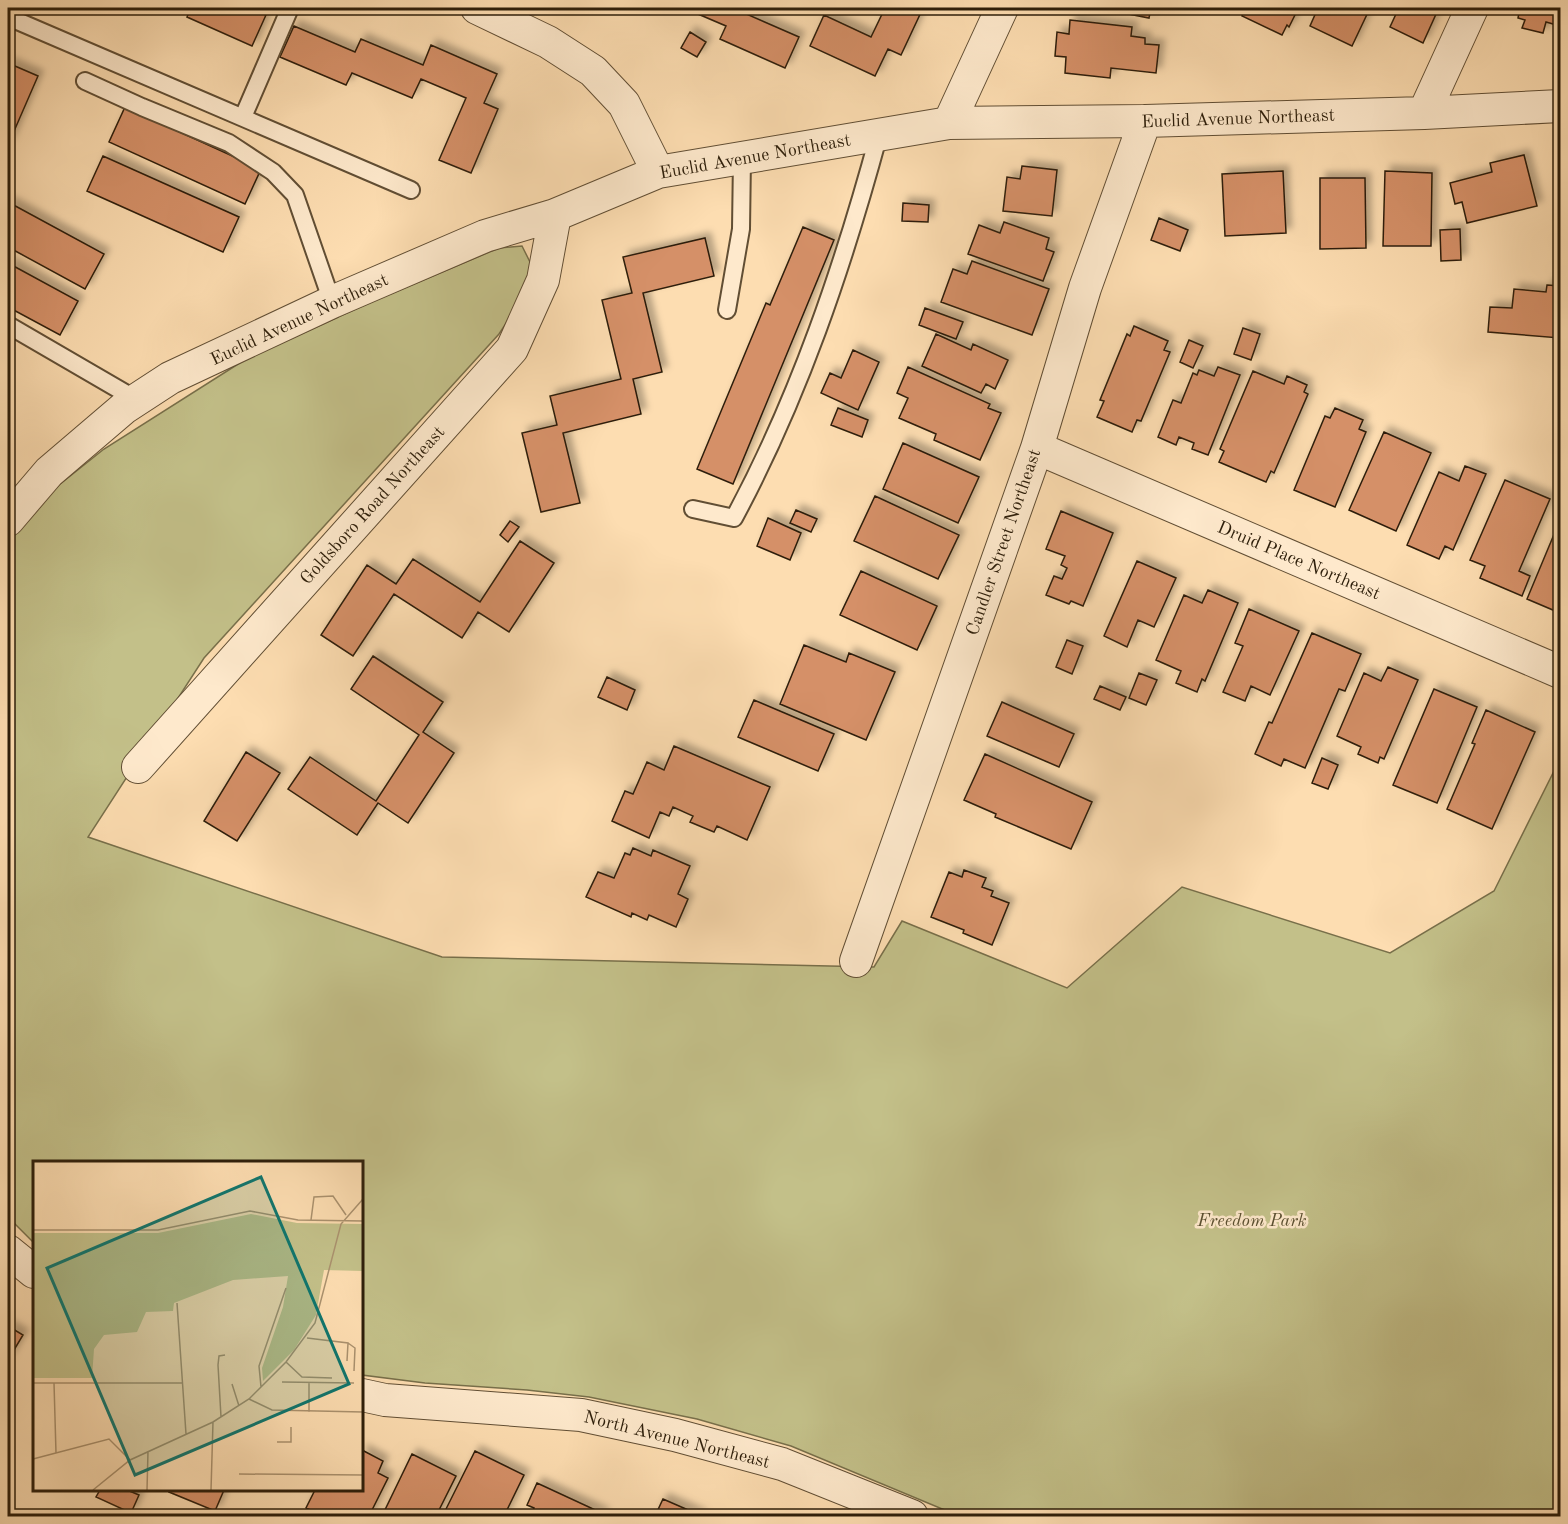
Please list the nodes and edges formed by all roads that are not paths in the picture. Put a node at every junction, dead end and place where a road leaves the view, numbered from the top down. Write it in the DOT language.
graph roads {
  1 [pos="290,8"];
  2 [pos="477,8"];
  3 [pos="1002,8"];
  4 [pos="1472,8"];
  5 [pos="8,17"];
  6 [pos="86,81"];
  7 [pos="1560,106"];
  8 [pos="1424,113"];
  9 [pos="243,117"];
  10 [pos="1145,121"];
  11 [pos="949,123"];
  12 [pos="879,134"];
  13 [pos="742,158"];
  14 [pos="658,172"];
  15 [pos="411,190"];
  16 [pos="555,215"];
  17 [pos="332,302"];
  18 [pos="728,310"];
  19 [pos="8,325"];
  20 [pos="137,400"];
  21 [pos="1037,448"];
  22 [pos="693,509"];
  23 [pos="8,520"];
  24 [pos="1560,672"];
  25 [pos="138,767"];
  26 [pos="856,961"];
  27 [pos="8,1251"];
  28 [pos="33,1271"];
  29 [pos="363,1395"];
  30 [pos="912,1516"];
  1 -- 9 [label="lane"];
  2 -- 14 [label="street"];
  3 -- 11 [label="street"];
  4 -- 8 [label="street"];
  5 -- 9 [label="lane"];
  6 -- 17 [label="lane"];
  7 -- 8 [label="street, Euclid Avenue Northeast"];
  8 -- 10 [label="street, Euclid Avenue Northeast"];
  9 -- 15 [label="lane"];
  10 -- 11 [label="street, Euclid Avenue Northeast"];
  10 -- 21 [label="street, Candler Street Northeast"];
  11 -- 12 [label="street, Euclid Avenue Northeast"];
  12 -- 13 [label="street, Euclid Avenue Northeast"];
  12 -- 22 [label="lane"];
  13 -- 14 [label="street, Euclid Avenue Northeast"];
  13 -- 18 [label="lane"];
  14 -- 16 [label="street, Euclid Avenue Northeast"];
  16 -- 17 [label="street, Euclid Avenue Northeast"];
  16 -- 25 [label="street, Goldsboro Road Northeast"];
  17 -- 20 [label="street, Euclid Avenue Northeast"];
  19 -- 20 [label="lane"];
  20 -- 23 [label="street, Euclid Avenue Northeast"];
  21 -- 24 [label="street, Druid Place Northeast"];
  21 -- 26 [label="street, Candler Street Northeast"];
  27 -- 28 [label="street"];
  29 -- 30 [label="street, North Avenue Northeast"];
}
